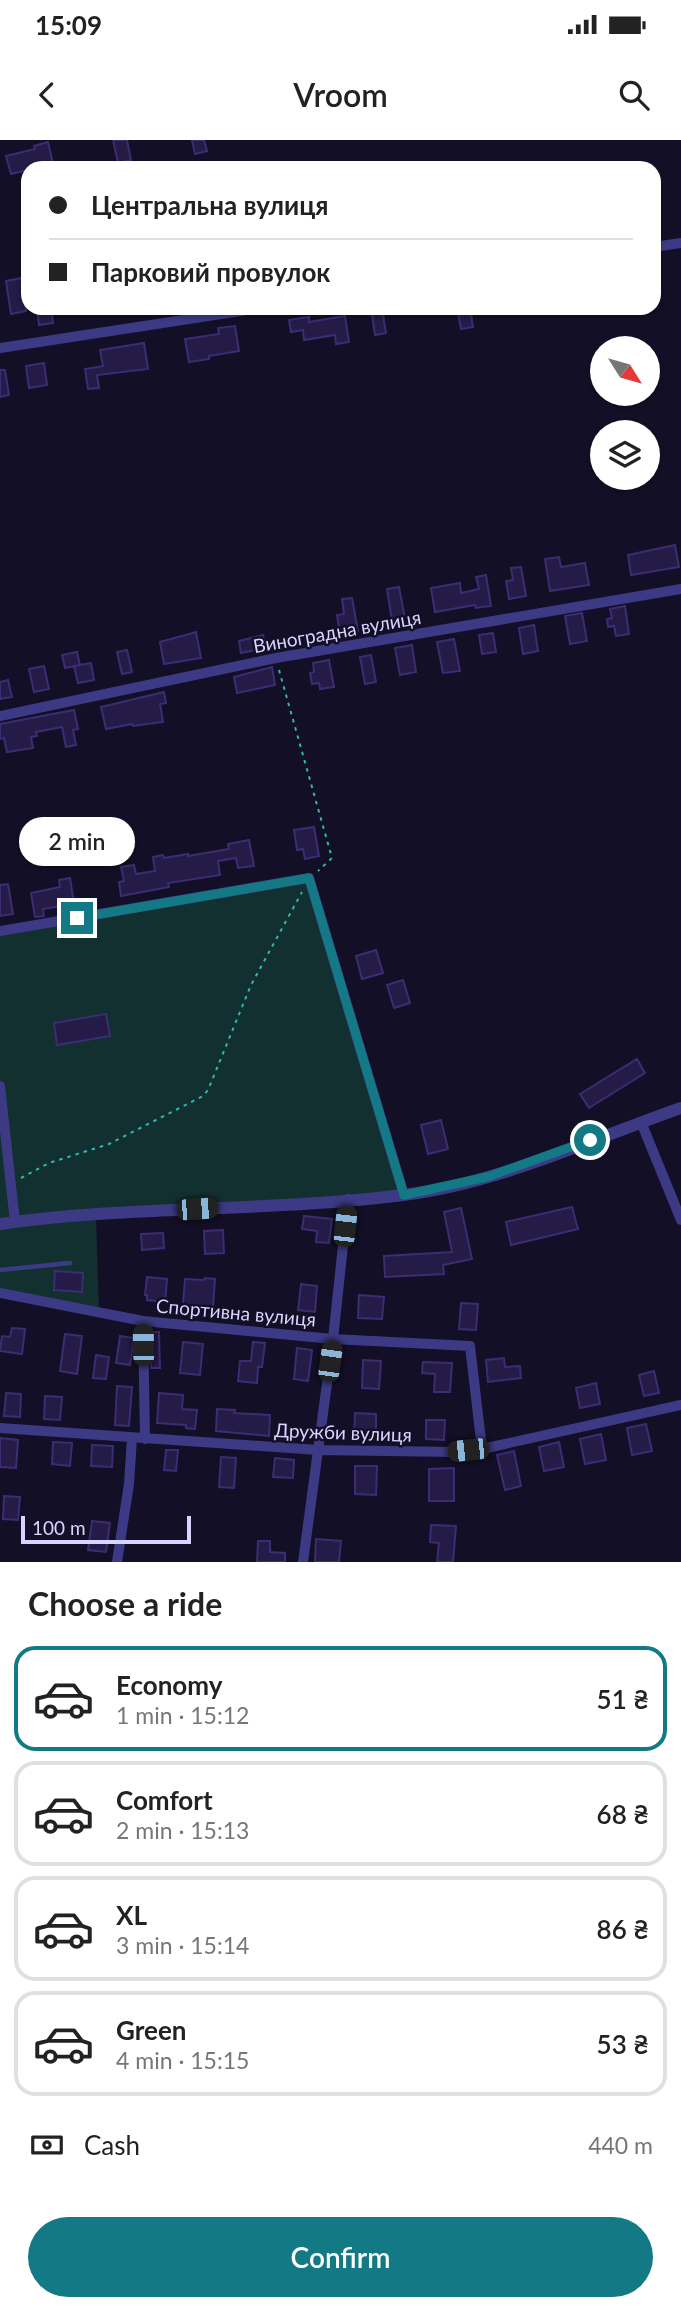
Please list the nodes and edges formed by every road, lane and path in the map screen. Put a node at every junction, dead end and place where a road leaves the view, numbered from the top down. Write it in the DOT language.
graph roads {
  1 [pos="681,243"];
  2 [pos="661,246"];
  3 [pos="215,315"];
  4 [pos="0,348"];
  5 [pos="681,589"];
  6 [pos="276,658"];
  7 [pos="0,716"];
  8 [pos="309,878"];
  9 [pos="0,931"];
  10 [pos="0,1086"];
  11 [pos="681,1108"];
  12 [pos="641,1122"];
  13 [pos="12,1186"];
  14 [pos="404,1195"];
  15 [pos="348,1199"];
  16 [pos="681,1220"];
  17 [pos="15,1222"];
  18 [pos="0,1224"];
  19 [pos="70,1263"];
  20 [pos="0,1270"];
  21 [pos="0,1292"];
  22 [pos="142,1321"];
  23 [pos="333,1339"];
  24 [pos="681,1405"];
  25 [pos="0,1428"];
  26 [pos="132,1438"];
  27 [pos="145,1439"];
  28 [pos="482,1449"];
  29 [pos="318,1450"];
  30 [pos="117,1562"];
  31 [pos="303,1562"];
  1 -- 2 [label="street"];
  3 -- 4 [label="street"];
  5 -- 6 [label="street, Виноградна вулиця"];
  6 -- 7 [label="street, Виноградна вулиця"];
  6 -- 8 [label="path"];
  8 -- 9 [label="street"];
  8 -- 13 [label="path"];
  8 -- 14 [label="street"];
  10 -- 13 [label="street"];
  11 -- 12 [label="street"];
  12 -- 14 [label="street"];
  12 -- 16 [label="street"];
  13 -- 17 [label="street"];
  14 -- 15 [label="street"];
  15 -- 17 [label="street"];
  15 -- 23 [label="street"];
  17 -- 18 [label="street"];
  19 -- 20 [label="lane"];
  21 -- 22 [label="street, Спортивна вулиця"];
  22 -- 23 [label="street, Спортивна вулиця"];
  22 -- 27 [label="street"];
  23 -- 28 [label="street, Спортивна вулиця"];
  23 -- 29 [label="street"];
  24 -- 28 [label="street, Дружби вулиця"];
  25 -- 26 [label="street, Дружби вулиця"];
  26 -- 27 [label="street, Дружби вулиця"];
  26 -- 30 [label="street"];
  27 -- 29 [label="street, Дружби вулиця"];
  28 -- 29 [label="street, Дружби вулиця"];
  29 -- 31 [label="street"];
}
